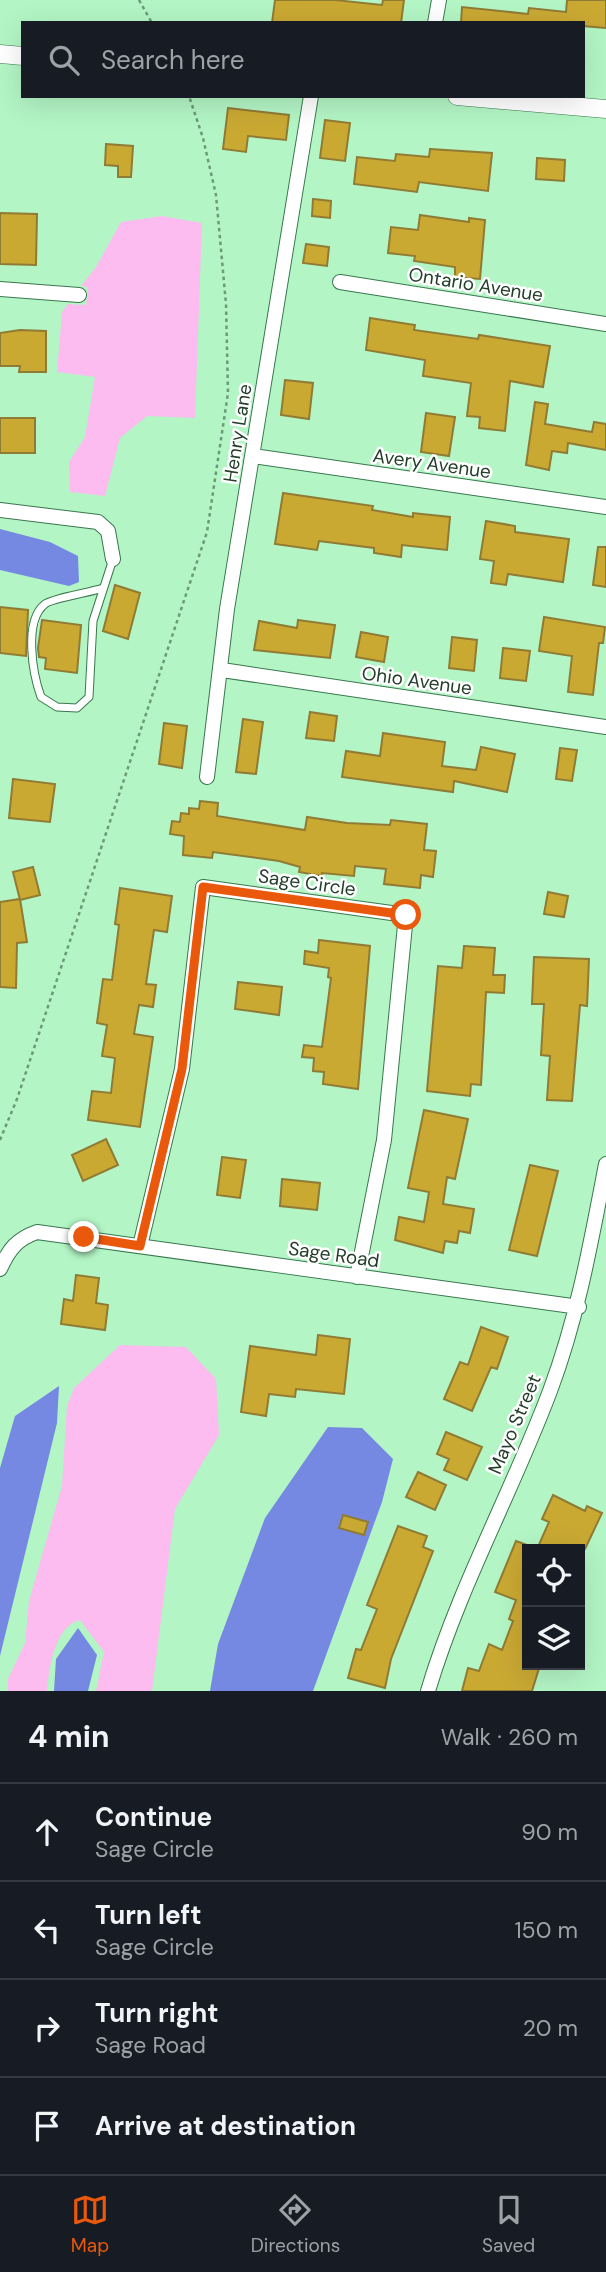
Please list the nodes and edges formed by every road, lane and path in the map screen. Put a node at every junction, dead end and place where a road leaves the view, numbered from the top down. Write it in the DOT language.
graph roads {
  1 [pos="139,0"];
  2 [pos="439,0"];
  3 [pos="151,21"];
  4 [pos="435,21"];
  5 [pos="0,54"];
  6 [pos="21,56"];
  7 [pos="190,98"];
  8 [pos="311,98"];
  9 [pos="480,98"];
  10 [pos="606,109"];
  11 [pos="340,282"];
  12 [pos="0,289"];
  13 [pos="79,295"];
  14 [pos="606,324"];
  15 [pos="253,456"];
  16 [pos="606,507"];
  17 [pos="0,510"];
  18 [pos="113,559"];
  19 [pos="103,588"];
  20 [pos="222,670"];
  21 [pos="606,727"];
  22 [pos="207,776"];
  23 [pos="0,1140"];
  24 [pos="606,1164"];
  25 [pos="140,1246"];
  26 [pos="0,1269"];
  27 [pos="357,1277"];
  28 [pos="579,1307"];
  29 [pos="428,1691"];
  1 -- 3 [label="path"];
  2 -- 4 [label="street"];
  5 -- 6 [label="street"];
  7 -- 23 [label="path"];
  8 -- 15 [label="street, Henry Lane"];
  9 -- 10 [label="street"];
  11 -- 14 [label="street, Ontario Avenue"];
  12 -- 13 [label="street"];
  15 -- 16 [label="street, Avery Avenue"];
  15 -- 20 [label="street, Henry Lane"];
  17 -- 18 [label="street"];
  18 -- 19 [label="lane"];
  19 -- 19 [label="lane"];
  20 -- 21 [label="street, Ohio Avenue"];
  20 -- 22 [label="street, Henry Lane"];
  24 -- 28 [label="street, Mayo Street"];
  25 -- 26 [label="street, Sage Road"];
  25 -- 27 [label="street, Sage Road"];
  25 -- 27 [label="street, Sage Circle"];
  27 -- 28 [label="street, Sage Road"];
  28 -- 29 [label="street, Mayo Street"];
}
